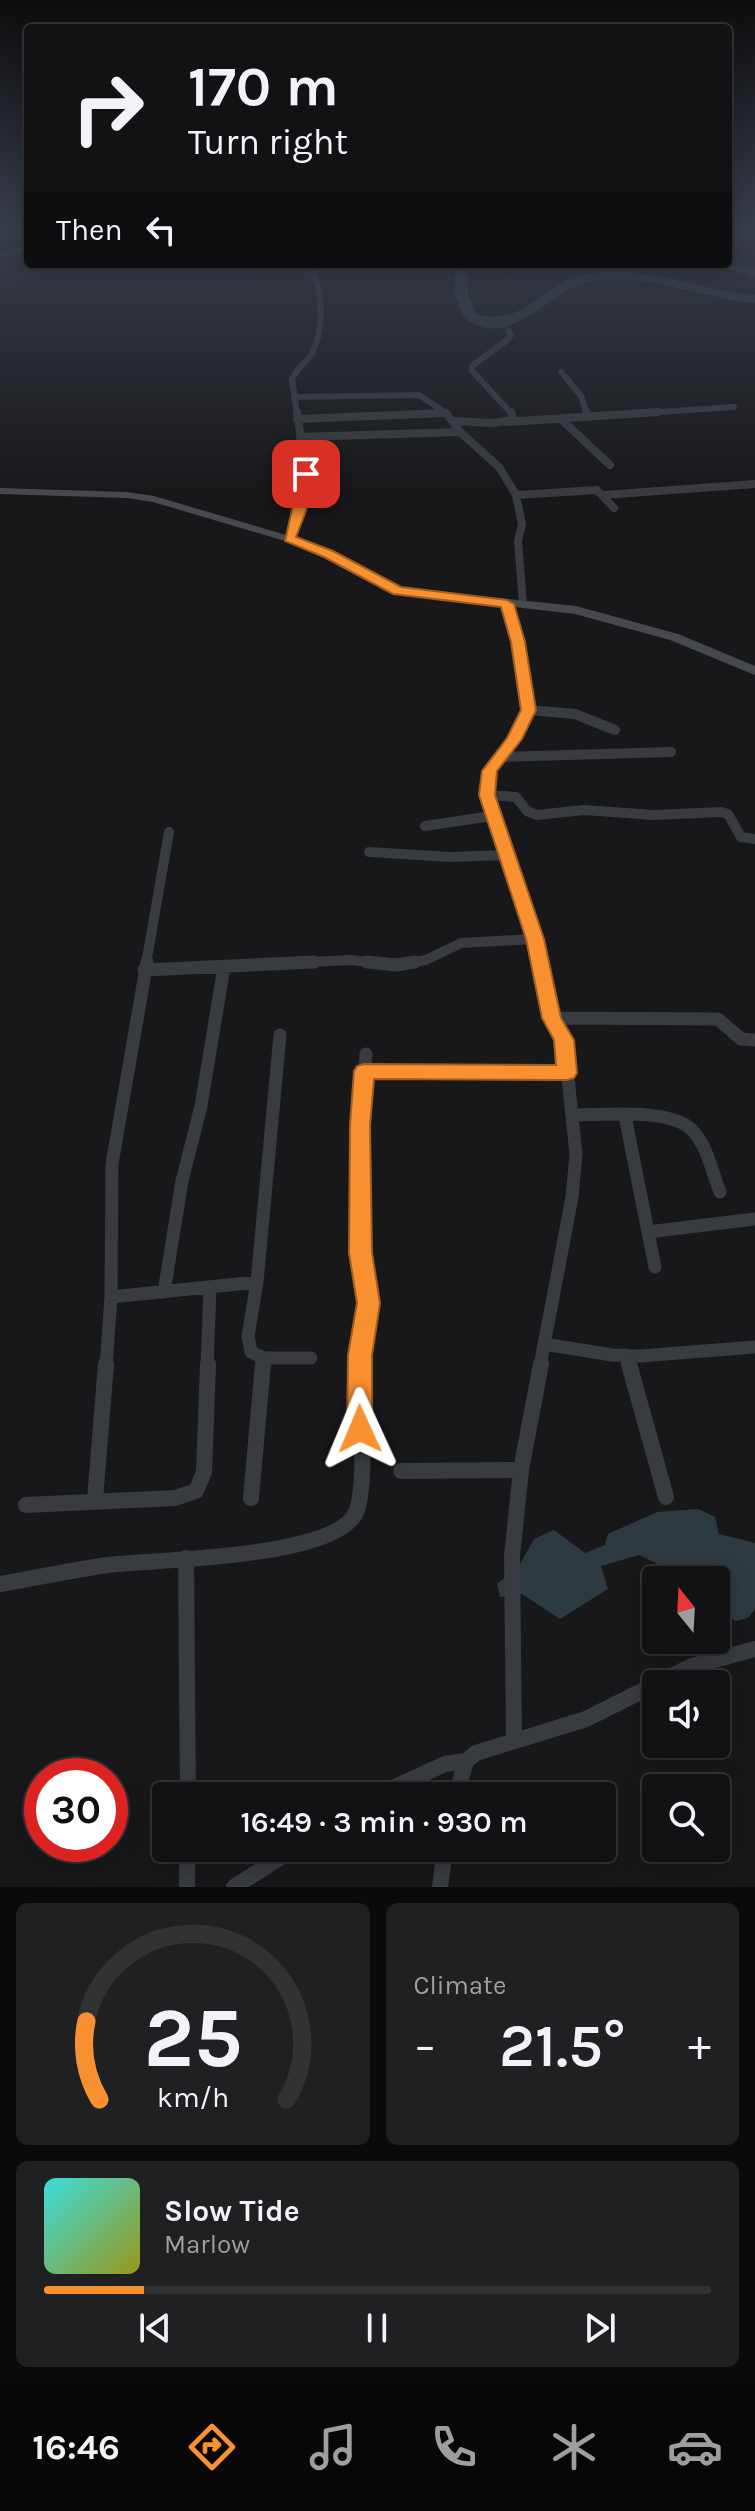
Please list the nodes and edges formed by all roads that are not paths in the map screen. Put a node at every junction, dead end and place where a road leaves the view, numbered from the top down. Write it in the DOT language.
graph roads {
  1 [pos="319,316"];
  2 [pos="509,331"];
  3 [pos="561,372"];
  4 [pos="294,397"];
  5 [pos="734,407"];
  6 [pos="446,413"];
  7 [pos="588,417"];
  8 [pos="297,419"];
  9 [pos="561,419"];
  10 [pos="454,421"];
  11 [pos="506,422"];
  12 [pos="460,432"];
  13 [pos="300,437"];
  14 [pos="610,465"];
  15 [pos="755,484"];
  16 [pos="0,491"];
  17 [pos="516,495"];
  18 [pos="603,495"];
  19 [pos="614,508"];
  20 [pos="289,539"];
  21 [pos="507,604"];
  22 [pos="523,604"];
  23 [pos="755,671"];
  24 [pos="529,710"];
  25 [pos="615,730"];
  26 [pos="671,752"];
  27 [pos="498,757"];
  28 [pos="487,795"];
  29 [pos="492,816"];
  30 [pos="425,826"];
  31 [pos="169,832"];
  32 [pos="755,839"];
  33 [pos="369,852"];
  34 [pos="507,855"];
  35 [pos="535,939"];
  36 [pos="224,967"];
  37 [pos="144,970"];
  38 [pos="552,1018"];
  39 [pos="280,1035"];
  40 [pos="755,1040"];
  41 [pos="366,1054"];
  42 [pos="364,1071"];
  43 [pos="567,1073"];
  44 [pos="573,1115"];
  45 [pos="625,1116"];
  46 [pos="720,1192"];
  47 [pos="755,1219"];
  48 [pos="648,1232"];
  49 [pos="655,1267"];
  50 [pos="257,1282"];
  51 [pos="210,1288"];
  52 [pos="164,1292"];
  53 [pos="111,1297"];
  54 [pos="544,1344"];
  55 [pos="755,1347"];
  56 [pos="626,1355"];
  57 [pos="264,1358"];
  58 [pos="311,1358"];
  59 [pos="521,1470"];
  60 [pos="401,1471"];
  61 [pos="666,1497"];
  62 [pos="251,1498"];
  63 [pos="95,1500"];
  64 [pos="26,1505"];
  65 [pos="186,1558"];
  66 [pos="0,1584"];
  67 [pos="755,1649"];
  68 [pos="514,1741"];
  69 [pos="466,1761"];
  70 [pos="188,1782"];
  71 [pos="406,1782"];
  72 [pos="460,1782"];
  73 [pos="187,1862"];
  74 [pos="273,1862"];
  75 [pos="443,1862"];
  76 [pos="187,1887"];
  77 [pos="234,1887"];
  78 [pos="440,1887"];
  1 -- 4 [label="street"];
  2 -- 11 [label="street"];
  3 -- 7 [label="street"];
  4 -- 6 [label="street"];
  4 -- 8 [label="street"];
  5 -- 7 [label="street"];
  6 -- 8 [label="street"];
  6 -- 10 [label="street"];
  7 -- 9 [label="street"];
  8 -- 13 [label="street"];
  9 -- 11 [label="street"];
  9 -- 14 [label="street"];
  10 -- 11 [label="street"];
  10 -- 12 [label="street"];
  12 -- 13 [label="street"];
  12 -- 17 [label="street"];
  13 -- 20 [label="street"];
  15 -- 18 [label="street"];
  16 -- 20 [label="street"];
  17 -- 18 [label="street"];
  17 -- 22 [label="street"];
  18 -- 19 [label="street"];
  20 -- 21 [label="street"];
  21 -- 22 [label="street"];
  21 -- 24 [label="street"];
  22 -- 23 [label="street"];
  24 -- 25 [label="street"];
  24 -- 27 [label="street"];
  26 -- 27 [label="street"];
  27 -- 28 [label="street"];
  28 -- 29 [label="street"];
  28 -- 32 [label="street"];
  29 -- 30 [label="street"];
  29 -- 34 [label="street"];
  31 -- 37 [label="street"];
  33 -- 34 [label="street"];
  34 -- 35 [label="street"];
  35 -- 36 [label="street"];
  35 -- 38 [label="street"];
  36 -- 37 [label="street"];
  36 -- 52 [label="street"];
  37 -- 53 [label="street"];
  38 -- 40 [label="street"];
  38 -- 43 [label="street"];
  39 -- 50 [label="street"];
  41 -- 42 [label="street"];
  42 -- 43 [label="street"];
  42 -- 65 [label="street"];
  43 -- 44 [label="street"];
  44 -- 45 [label="street"];
  44 -- 54 [label="street"];
  45 -- 46 [label="street"];
  45 -- 48 [label="street"];
  47 -- 48 [label="street"];
  48 -- 49 [label="street"];
  50 -- 51 [label="street"];
  50 -- 57 [label="street"];
  51 -- 52 [label="street"];
  51 -- 63 [label="street"];
  52 -- 53 [label="street"];
  53 -- 63 [label="street"];
  54 -- 56 [label="street"];
  54 -- 59 [label="street"];
  55 -- 56 [label="street"];
  56 -- 61 [label="street"];
  57 -- 58 [label="street"];
  57 -- 62 [label="street"];
  59 -- 60 [label="street"];
  59 -- 68 [label="street"];
  63 -- 64 [label="street"];
  65 -- 66 [label="street"];
  65 -- 70 [label="street"];
  67 -- 68 [label="street"];
  68 -- 69 [label="street"];
  69 -- 71 [label="street"];
  69 -- 72 [label="street"];
  73 -- 76 [label="street"];
  74 -- 77 [label="street"];
  75 -- 78 [label="street"];
}
